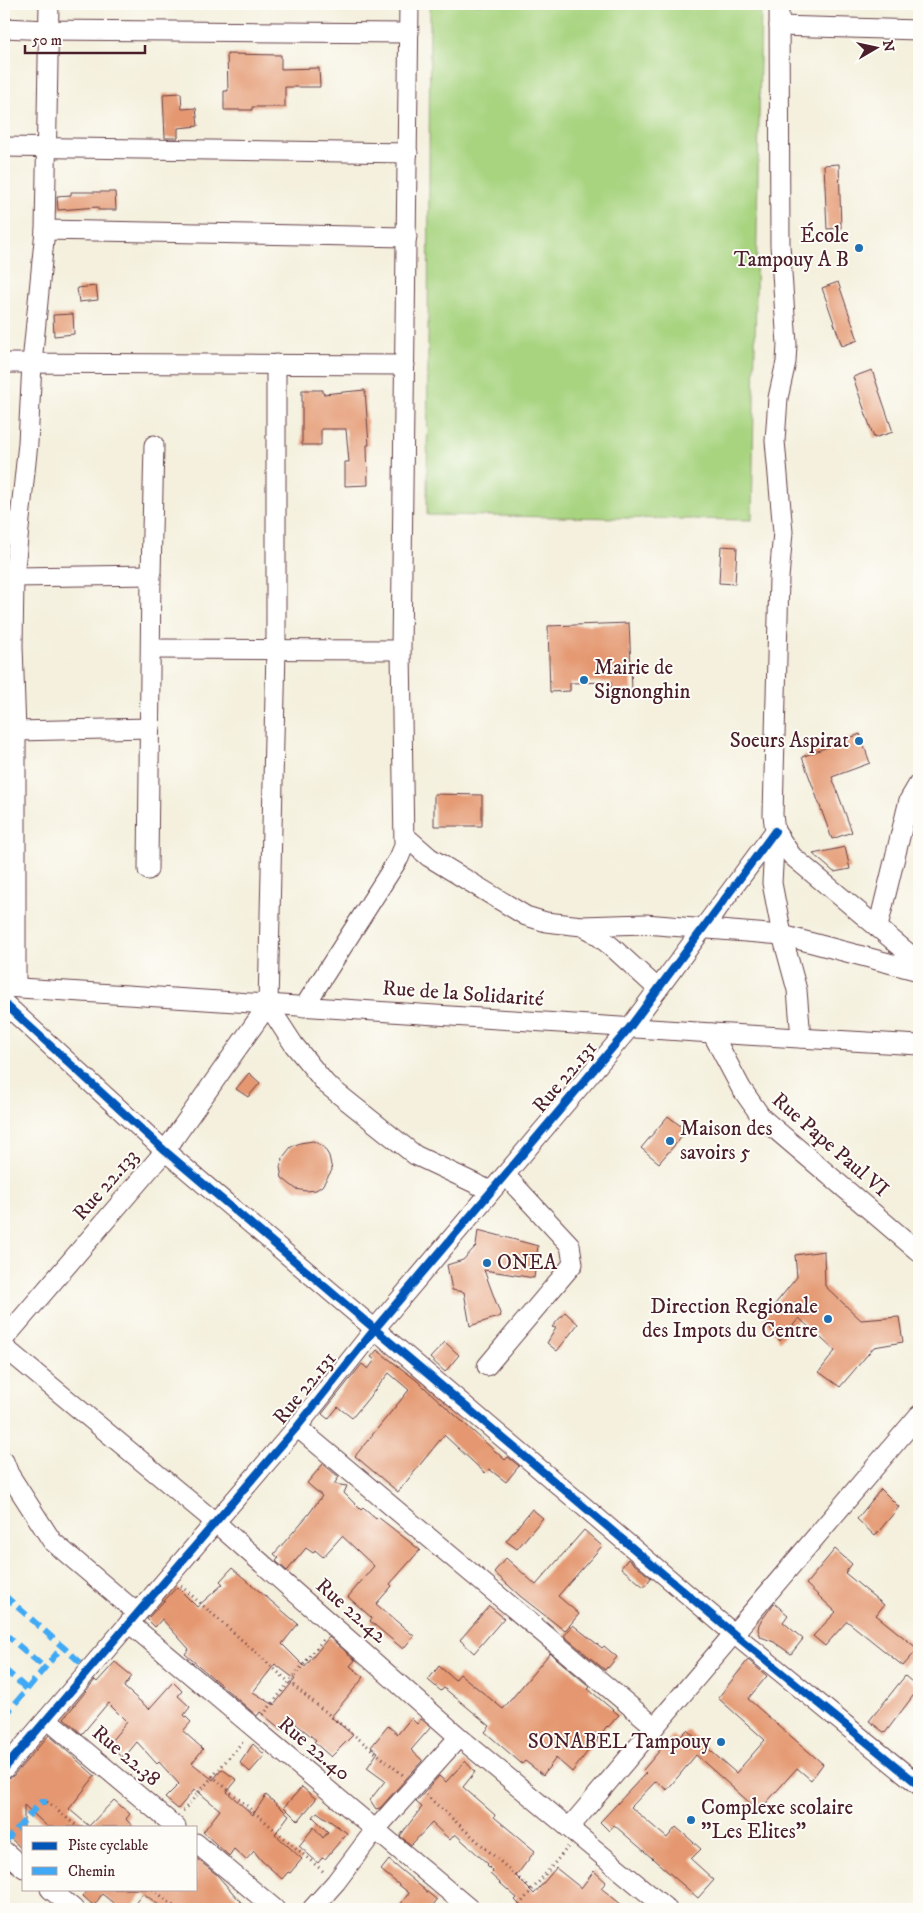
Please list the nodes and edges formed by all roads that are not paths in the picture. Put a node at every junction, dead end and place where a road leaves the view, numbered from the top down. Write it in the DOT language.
graph roads {
  1 [pos="48,4"];
  2 [pos="410,4"];
  3 [pos="779,4"];
  4 [pos="779,26"];
  5 [pos="4,28"];
  6 [pos="48,30"];
  7 [pos="919,30"];
  8 [pos="409,33"];
  9 [pos="4,147"];
  10 [pos="46,148"];
  11 [pos="408,153"];
  12 [pos="44,230"];
  13 [pos="407,237"];
  14 [pos="32,362"];
  15 [pos="4,363"];
  16 [pos="276,364"];
  17 [pos="405,365"];
  18 [pos="154,445"];
  19 [pos="151,575"];
  20 [pos="14,577"];
  21 [pos="8,646"];
  22 [pos="152,649"];
  23 [pos="276,649"];
  24 [pos="401,650"];
  25 [pos="150,728"];
  26 [pos="16,731"];
  27 [pos="919,783"];
  28 [pos="774,831"];
  29 [pos="405,836"];
  30 [pos="148,870"];
  31 [pos="582,926"];
  32 [pos="703,928"];
  33 [pos="878,928"];
  34 [pos="782,935"];
  35 [pos="919,962"];
  36 [pos="919,970"];
  37 [pos="10,987"];
  38 [pos="658,989"];
  39 [pos="4,1003"];
  40 [pos="268,1005"];
  41 [pos="304,1007"];
  42 [pos="630,1027"];
  43 [pos="712,1033"];
  44 [pos="802,1038"];
  45 [pos="919,1045"];
  46 [pos="164,1151"];
  47 [pos="505,1175"];
  48 [pos="491,1191"];
  49 [pos="919,1252"];
  50 [pos="374,1330"];
  51 [pos="4,1339"];
  52 [pos="4,1347"];
  53 [pos="487,1366"];
  54 [pos="919,1415"];
  55 [pos="297,1427"];
  56 [pos="4,1461"];
  57 [pos="215,1522"];
  58 [pos="133,1618"];
  59 [pos="734,1634"];
  60 [pos="47,1719"];
  61 [pos="654,1726"];
  62 [pos="459,1737"];
  63 [pos="4,1769"];
  64 [pos="919,1785"];
  65 [pos="175,1826"];
  66 [pos="375,1830"];
  67 [pos="573,1831"];
  68 [pos="198,1845"];
  69 [pos="4,1851"];
  70 [pos="22,1866"];
  71 [pos="51,1890"];
  72 [pos="74,1909"];
  73 [pos="275,1909"];
  74 [pos="312,1909"];
  75 [pos="470,1909"];
  76 [pos="667,1909"];
  1 -- 6 [label="street"];
  2 -- 8 [label="street"];
  3 -- 4 [label="street"];
  4 -- 7 [label="street"];
  4 -- 28 [label="street"];
  5 -- 6 [label="street"];
  6 -- 8 [label="street"];
  6 -- 10 [label="street"];
  8 -- 11 [label="street"];
  9 -- 10 [label="street"];
  10 -- 11 [label="street"];
  10 -- 12 [label="street"];
  11 -- 13 [label="street"];
  12 -- 13 [label="street"];
  12 -- 14 [label="street"];
  13 -- 17 [label="street"];
  14 -- 15 [label="street"];
  14 -- 16 [label="street"];
  14 -- 20 [label="street"];
  16 -- 17 [label="street"];
  16 -- 23 [label="street"];
  17 -- 24 [label="street"];
  18 -- 19 [label="street"];
  19 -- 20 [label="street"];
  19 -- 22 [label="street"];
  20 -- 21 [label="street"];
  21 -- 26 [label="street"];
  22 -- 23 [label="street"];
  22 -- 25 [label="street"];
  23 -- 24 [label="street"];
  23 -- 40 [label="street"];
  24 -- 29 [label="street"];
  25 -- 26 [label="street"];
  25 -- 30 [label="street"];
  26 -- 37 [label="street"];
  27 -- 33 [label="street"];
  28 -- 32 [label="street, Rue 22.131"];
  28 -- 33 [label="street"];
  28 -- 34 [label="street"];
  29 -- 31 [label="street"];
  29 -- 41 [label="street"];
  31 -- 32 [label="street"];
  31 -- 38 [label="street"];
  32 -- 34 [label="street"];
  32 -- 38 [label="street, Rue 22.131"];
  33 -- 35 [label="street"];
  34 -- 36 [label="street"];
  34 -- 44 [label="street"];
  37 -- 40 [label="street, Rue de la Solidarité"];
  38 -- 42 [label="street, Rue 22.131"];
  39 -- 46 [label="street"];
  40 -- 41 [label="street, Rue de la Solidarité"];
  40 -- 46 [label="street, Rue 22.133"];
  40 -- 48 [label="street"];
  41 -- 42 [label="street, Rue de la Solidarité"];
  42 -- 43 [label="street, Rue de la Solidarité"];
  42 -- 47 [label="street, Rue 22.131"];
  43 -- 44 [label="street, Rue de la Solidarité"];
  43 -- 49 [label="street, Rue Pape Paul VI"];
  44 -- 45 [label="street, Rue de la Solidarité"];
  46 -- 50 [label="street"];
  46 -- 51 [label="street, Rue 22.133"];
  47 -- 48 [label="street, Rue 22.131"];
  47 -- 53 [label="street"];
  48 -- 50 [label="street, Rue 22.131"];
  50 -- 55 [label="street, Rue 22.131"];
  50 -- 59 [label="street"];
  52 -- 57 [label="street, Rue 22.42"];
  54 -- 59 [label="street"];
  55 -- 57 [label="street, Rue 22.131"];
  55 -- 61 [label="street"];
  56 -- 58 [label="street, Rue 22.40"];
  57 -- 58 [label="street, Rue 22.131"];
  57 -- 62 [label="street, Rue 22.42"];
  58 -- 60 [label="street, Rue 22.131"];
  58 -- 66 [label="street, Rue 22.40"];
  59 -- 61 [label="street"];
  59 -- 64 [label="street"];
  60 -- 63 [label="street, Rue 22.131"];
  60 -- 65 [label="street, Rue 22.38"];
  61 -- 67 [label="street"];
  62 -- 66 [label="street"];
  62 -- 67 [label="street, Rue 22.42"];
  66 -- 74 [label="street"];
  66 -- 75 [label="street, Rue 22.40"];
  67 -- 76 [label="street, Rue 22.42"];
  68 -- 73 [label="street"];
  69 -- 70 [label="street"];
  71 -- 72 [label="street"];
}
